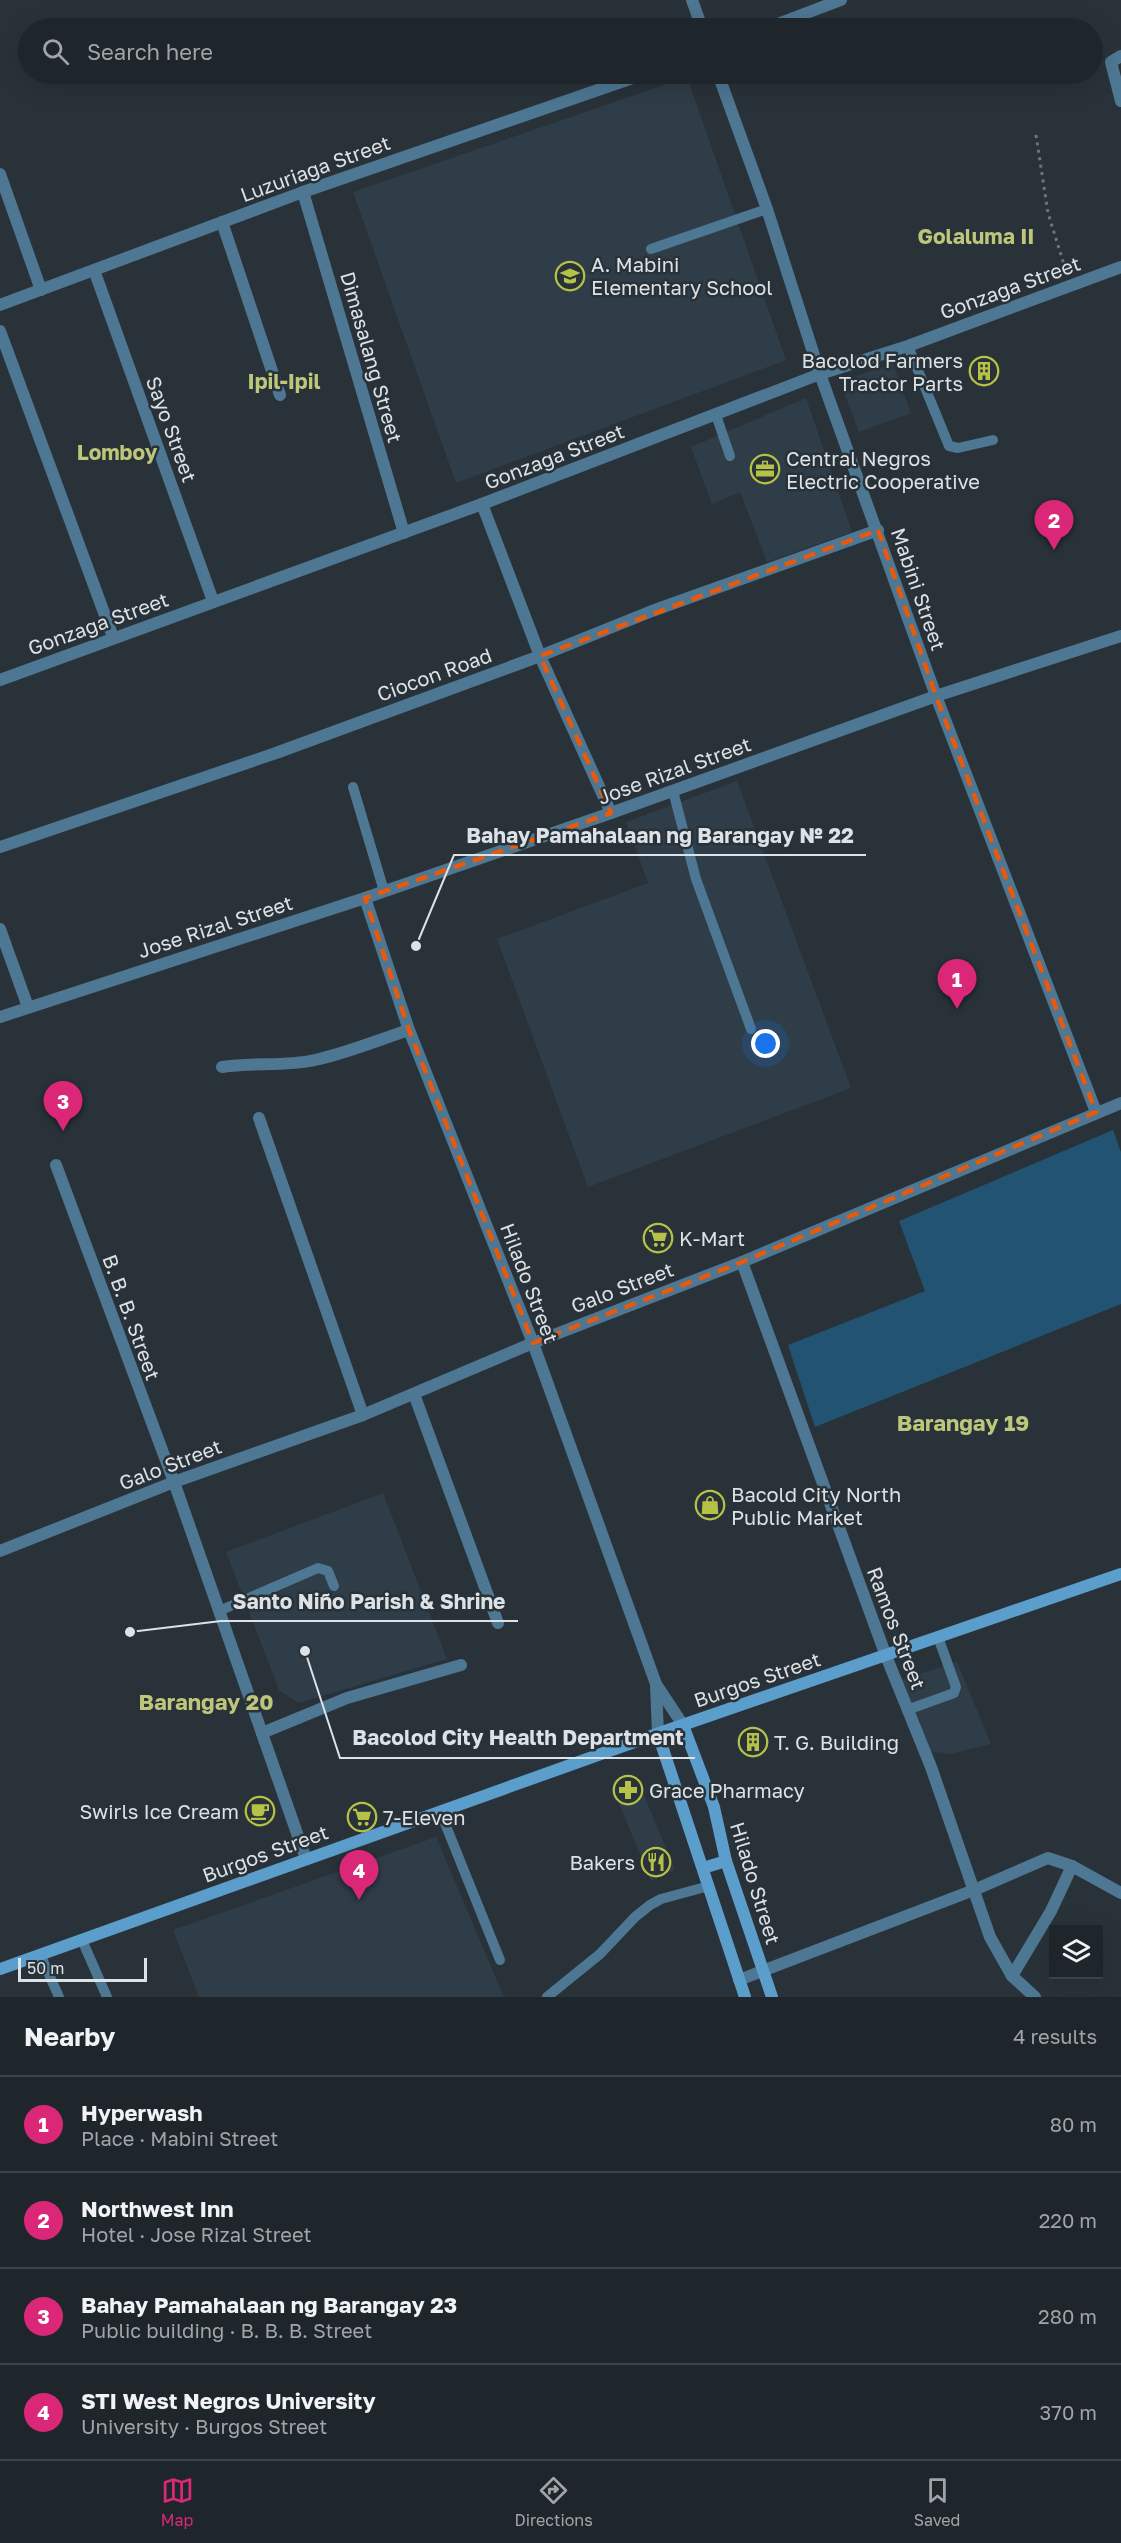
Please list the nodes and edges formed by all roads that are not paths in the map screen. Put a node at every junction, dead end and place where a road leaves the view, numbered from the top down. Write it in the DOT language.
graph roads {
  1 [pos="692,0"];
  2 [pos="841,0"];
  3 [pos="698,18"];
  4 [pos="793,18"];
  5 [pos="1121,56"];
  6 [pos="615,84"];
  7 [pos="722,84"];
  8 [pos="1121,100"];
  9 [pos="0,174"];
  10 [pos="303,192"];
  11 [pos="767,208"];
  12 [pos="222,222"];
  13 [pos="651,249"];
  14 [pos="1121,267"];
  15 [pos="94,270"];
  16 [pos="41,290"];
  17 [pos="0,304"];
  18 [pos="0,332"];
  19 [pos="908,346"];
  20 [pos="820,374"];
  21 [pos="280,395"];
  22 [pos="716,415"];
  23 [pos="993,440"];
  24 [pos="730,456"];
  25 [pos="482,504"];
  26 [pos="878,530"];
  27 [pos="404,533"];
  28 [pos="213,601"];
  29 [pos="1121,636"];
  30 [pos="113,637"];
  31 [pos="540,656"];
  32 [pos="0,680"];
  33 [pos="936,696"];
  34 [pos="353,787"];
  35 [pos="673,791"];
  36 [pos="611,813"];
  37 [pos="0,847"];
  38 [pos="384,891"];
  39 [pos="365,898"];
  40 [pos="0,929"];
  41 [pos="28,1007"];
  42 [pos="0,1017"];
  43 [pos="751,1029"];
  44 [pos="409,1030"];
  45 [pos="222,1067"];
  46 [pos="1121,1103"];
  47 [pos="1096,1112"];
  48 [pos="260,1118"];
  49 [pos="56,1165"];
  50 [pos="742,1262"];
  51 [pos="533,1343"];
  52 [pos="414,1394"];
  53 [pos="363,1415"];
  54 [pos="174,1482"];
  55 [pos="0,1551"];
  56 [pos="1121,1574"];
  57 [pos="333,1586"];
  58 [pos="219,1611"];
  59 [pos="498,1623"];
  60 [pos="938,1637"];
  61 [pos="886,1656"];
  62 [pos="461,1665"];
  63 [pos="656,1684"];
  64 [pos="907,1710"];
  65 [pos="683,1725"];
  66 [pos="262,1733"];
  67 [pos="658,1734"];
  68 [pos="440,1811"];
  69 [pos="306,1859"];
  70 [pos="726,1861"];
  71 [pos="1072,1866"];
  72 [pos="703,1868"];
  73 [pos="709,1886"];
  74 [pos="974,1890"];
  75 [pos="1121,1893"];
  76 [pos="82,1940"];
  77 [pos="40,1954"];
  78 [pos="500,1960"];
  79 [pos="0,1969"];
  80 [pos="764,1972"];
  81 [pos="1012,1976"];
  82 [pos="739,1980"];
  83 [pos="59,1997"];
  84 [pos="107,1997"];
  85 [pos="547,1997"];
  86 [pos="745,1997"];
  87 [pos="772,1997"];
  88 [pos="1035,1997"];
  1 -- 3 [label="street"];
  2 -- 4 [label="street"];
  5 -- 8 [label="street"];
  6 -- 10 [label="street, Luzuriaga Street"];
  7 -- 11 [label="street, Mabini Street"];
  9 -- 16 [label="street"];
  10 -- 12 [label="street, Luzuriaga Street"];
  10 -- 27 [label="street, Dimasalang Street"];
  11 -- 13 [label="lane"];
  11 -- 20 [label="street, Mabini Street"];
  12 -- 15 [label="street, Luzuriaga Street"];
  12 -- 21 [label="street"];
  14 -- 19 [label="street, Gonzaga Street"];
  15 -- 16 [label="street, Luzuriaga Street"];
  15 -- 28 [label="street, Sayo Street"];
  16 -- 17 [label="street, Luzuriaga Street"];
  18 -- 30 [label="street"];
  19 -- 20 [label="street, Gonzaga Street"];
  19 -- 23 [label="lane"];
  20 -- 22 [label="street, Gonzaga Street"];
  20 -- 26 [label="street, Mabini Street"];
  22 -- 24 [label="lane"];
  22 -- 25 [label="street, Gonzaga Street"];
  25 -- 27 [label="street, Gonzaga Street"];
  25 -- 31 [label="street"];
  26 -- 31 [label="street, Ciocon Road"];
  26 -- 33 [label="street, Mabini Street"];
  27 -- 28 [label="street, Gonzaga Street"];
  28 -- 30 [label="street, Gonzaga Street"];
  29 -- 33 [label="street, Jose Rizal Street"];
  30 -- 32 [label="street, Gonzaga Street"];
  31 -- 36 [label="street"];
  31 -- 37 [label="street, Ciocon Road"];
  33 -- 35 [label="street, Jose Rizal Street"];
  33 -- 47 [label="street, Mabini Street"];
  34 -- 38 [label="lane"];
  35 -- 36 [label="street, Jose Rizal Street"];
  35 -- 43 [label="lane"];
  36 -- 38 [label="street, Jose Rizal Street"];
  38 -- 39 [label="street, Jose Rizal Street"];
  39 -- 41 [label="street, Jose Rizal Street"];
  39 -- 44 [label="street, Hilado Street"];
  40 -- 41 [label="street"];
  41 -- 42 [label="street, Jose Rizal Street"];
  44 -- 45 [label="street"];
  44 -- 51 [label="street, Hilado Street"];
  46 -- 47 [label="street, Galo Street"];
  47 -- 50 [label="street, Galo Street"];
  48 -- 53 [label="street"];
  49 -- 54 [label="street, B. B. B. Street"];
  50 -- 51 [label="street, Galo Street"];
  50 -- 61 [label="street, Ramos Street"];
  51 -- 52 [label="street, Galo Street"];
  51 -- 63 [label="street, Hilado Street"];
  52 -- 53 [label="street, Galo Street"];
  52 -- 59 [label="street"];
  53 -- 54 [label="street, Galo Street"];
  54 -- 55 [label="street, Galo Street"];
  54 -- 58 [label="street, B. B. B. Street"];
  56 -- 60 [label="main road, Burgos Street"];
  57 -- 58 [label="lane"];
  58 -- 66 [label="street, B. B. B. Street"];
  60 -- 61 [label="main road, Burgos Street"];
  60 -- 64 [label="lane"];
  61 -- 64 [label="street, Ramos Street"];
  61 -- 65 [label="main road, Burgos Street"];
  62 -- 66 [label="street"];
  63 -- 65 [label="street, Hilado Street"];
  63 -- 67 [label="street, Hilado Street"];
  64 -- 74 [label="street, Ramos Street"];
  65 -- 67 [label="main road, Burgos Street"];
  65 -- 70 [label="main road, Hilado Street"];
  66 -- 69 [label="street, B. B. B. Street"];
  67 -- 68 [label="main road, Burgos Street"];
  67 -- 72 [label="main road, Hilado Street"];
  68 -- 69 [label="main road, Burgos Street"];
  68 -- 78 [label="lane"];
  69 -- 76 [label="main road, Burgos Street"];
  70 -- 72 [label="main road"];
  70 -- 80 [label="main road, Hilado Street"];
  71 -- 74 [label="street"];
  71 -- 75 [label="street"];
  71 -- 81 [label="street"];
  72 -- 73 [label="main road, Hilado Street"];
  73 -- 82 [label="main road, Hilado Street"];
  73 -- 85 [label="lane"];
  74 -- 80 [label="street"];
  74 -- 81 [label="street, Ramos Street"];
  76 -- 77 [label="main road, Burgos Street"];
  76 -- 84 [label="lane"];
  77 -- 79 [label="main road, Burgos Street"];
  77 -- 83 [label="lane"];
  80 -- 82 [label="street"];
  80 -- 87 [label="main road, Hilado Street"];
  81 -- 88 [label="street, Ramos Street"];
  82 -- 86 [label="main road, Hilado Street"];
}
